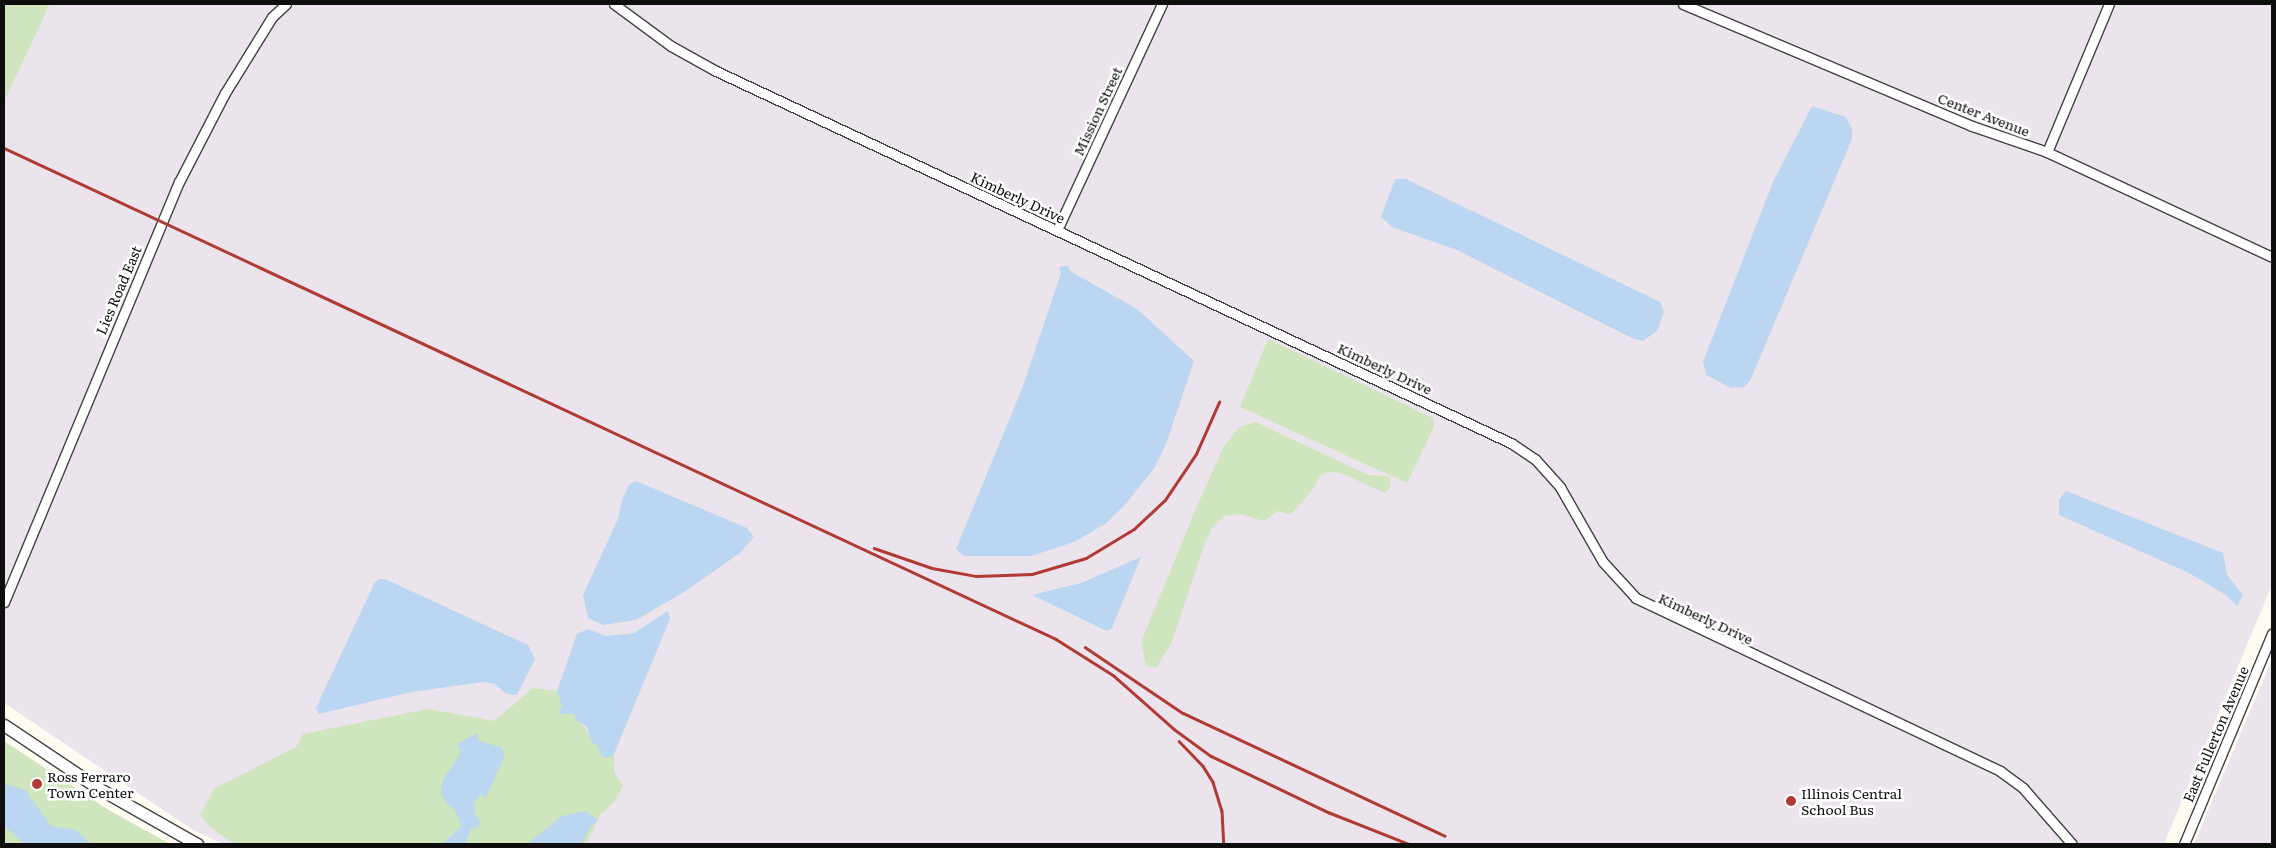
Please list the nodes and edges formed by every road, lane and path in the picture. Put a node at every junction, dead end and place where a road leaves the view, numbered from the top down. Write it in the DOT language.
graph roads {
  1 [pos="286,4"];
  2 [pos="614,4"];
  3 [pos="1162,4"];
  4 [pos="1683,4"];
  5 [pos="2109,4"];
  6 [pos="2047,152"];
  7 [pos="1056,230"];
  8 [pos="2272,257"];
  9 [pos="4,602"];
  10 [pos="2272,634"];
  11 [pos="4,725"];
  12 [pos="197,844"];
  13 [pos="2072,844"];
  14 [pos="2184,844"];
  1 -- 9 [label="street, Lies Road East"];
  2 -- 7 [label="street, Kimberly Drive"];
  3 -- 7 [label="street, Mission Street"];
  4 -- 6 [label="street, Center Avenue"];
  5 -- 6 [label="street"];
  6 -- 8 [label="street, Center Avenue"];
  7 -- 13 [label="street, Kimberly Drive"];
  10 -- 14 [label="street, East Fullerton Avenue"];
  11 -- 12 [label="street"];
}
